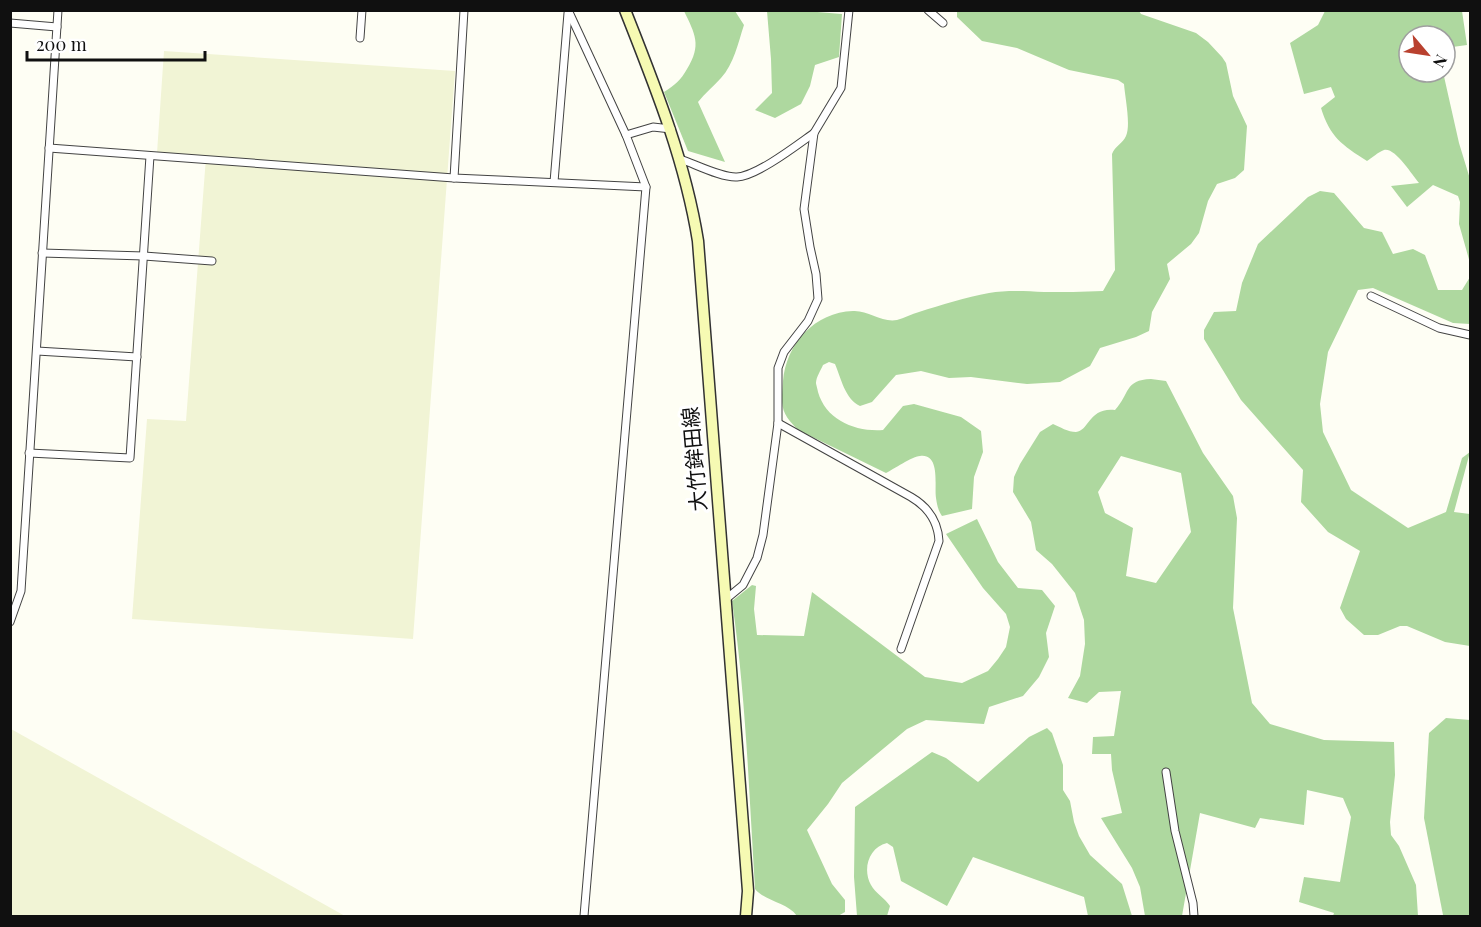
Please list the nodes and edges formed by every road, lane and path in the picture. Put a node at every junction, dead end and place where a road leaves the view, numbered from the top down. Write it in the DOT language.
graph roads {
  1 [pos="58,10"];
  2 [pos="362,10"];
  3 [pos="464,10"];
  4 [pos="624,10"];
  5 [pos="849,10"];
  6 [pos="928,10"];
  7 [pos="10,23"];
  8 [pos="943,23"];
  9 [pos="57,27"];
  10 [pos="360,38"];
  11 [pos="670,129"];
  12 [pos="814,133"];
  13 [pos="627,135"];
  14 [pos="49,148"];
  15 [pos="150,156"];
  16 [pos="680,159"];
  17 [pos="454,178"];
  18 [pos="554,182"];
  19 [pos="646,187"];
  20 [pos="42,253"];
  21 [pos="144,256"];
  22 [pos="212,261"];
  23 [pos="1371,296"];
  24 [pos="1470,335"];
  25 [pos="37,351"];
  26 [pos="137,357"];
  27 [pos="778,423"];
  28 [pos="29,453"];
  29 [pos="726,599"];
  30 [pos="10,622"];
  31 [pos="901,649"];
  32 [pos="1166,772"];
  33 [pos="599,797"];
  34 [pos="593,805"];
  35 [pos="584,916"];
  36 [pos="746,916"];
  37 [pos="1194,916"];
  1 -- 9 [label="street"];
  2 -- 10 [label="street"];
  3 -- 17 [label="street"];
  4 -- 11 [label="main road, 大竹鉾田線"];
  5 -- 12 [label="street"];
  6 -- 8 [label="street"];
  7 -- 9 [label="street"];
  9 -- 14 [label="street"];
  11 -- 13 [label="street"];
  11 -- 16 [label="main road, 大竹鉾田線"];
  12 -- 16 [label="street"];
  12 -- 27 [label="street"];
  13 -- 18 [label="street"];
  13 -- 19 [label="street"];
  14 -- 15 [label="street"];
  14 -- 20 [label="street"];
  15 -- 17 [label="street"];
  15 -- 21 [label="street"];
  16 -- 29 [label="main road, 大竹鉾田線"];
  17 -- 18 [label="street"];
  18 -- 19 [label="street"];
  19 -- 34 [label="street"];
  20 -- 21 [label="street"];
  20 -- 25 [label="street"];
  21 -- 22 [label="street"];
  21 -- 26 [label="street"];
  23 -- 24 [label="street"];
  25 -- 26 [label="street"];
  25 -- 28 [label="street"];
  26 -- 28 [label="street"];
  27 -- 29 [label="street"];
  27 -- 31 [label="street"];
  28 -- 30 [label="street"];
  29 -- 36 [label="main road, 大竹鉾田線"];
  32 -- 37 [label="street"];
  33 -- 34 [label="street"];
  34 -- 35 [label="street"];
}
